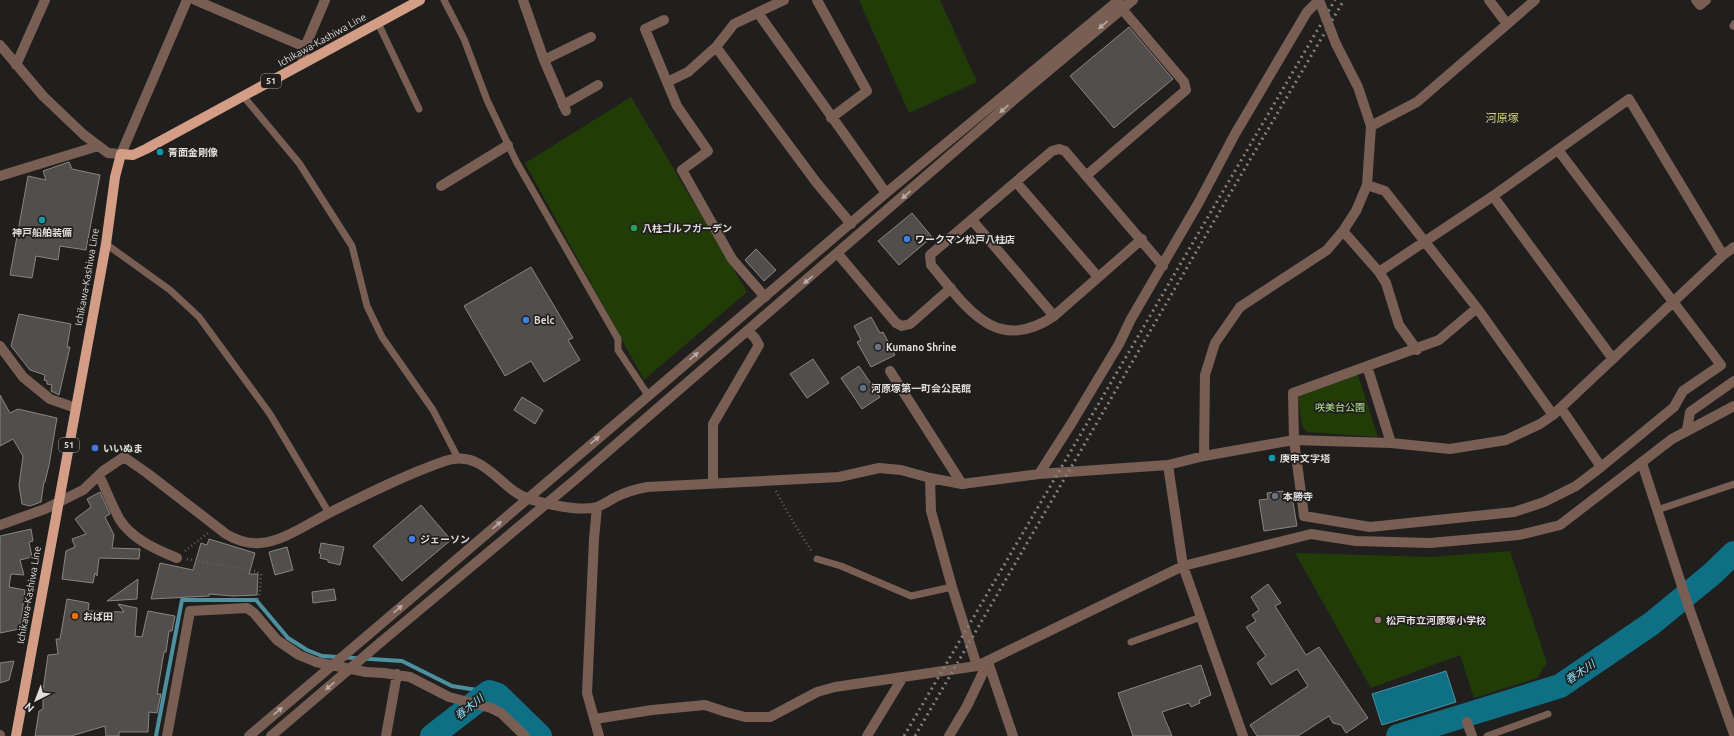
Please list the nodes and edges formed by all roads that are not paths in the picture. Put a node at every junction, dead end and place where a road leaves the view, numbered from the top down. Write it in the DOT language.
graph roads {
  1 [pos="45,0"];
  2 [pos="187,0"];
  3 [pos="195,0"];
  4 [pos="325,0"];
  5 [pos="420,0"];
  6 [pos="444,0"];
  7 [pos="523,0"];
  8 [pos="784,0"];
  9 [pos="817,0"];
  10 [pos="1133,0"];
  11 [pos="1319,0"];
  12 [pos="1489,0"];
  13 [pos="1535,0"];
  14 [pos="1696,0"];
  15 [pos="1706,0"];
  16 [pos="1120,5"];
  17 [pos="758,13"];
  18 [pos="664,20"];
  19 [pos="378,23"];
  20 [pos="1507,24"];
  21 [pos="591,37"];
  22 [pos="0,45"];
  23 [pos="304,47"];
  24 [pos="716,47"];
  25 [pos="544,60"];
  26 [pos="302,64"];
  27 [pos="16,65"];
  28 [pos="667,82"];
  29 [pos="598,85"];
  30 [pos="244,97"];
  31 [pos="419,109"];
  32 [pos="831,118"];
  33 [pos="1371,126"];
  34 [pos="508,145"];
  35 [pos="98,146"];
  36 [pos="1558,150"];
  37 [pos="121,154"];
  38 [pos="0,176"];
  39 [pos="1087,176"];
  40 [pos="1016,182"];
  41 [pos="1367,185"];
  42 [pos="441,186"];
  43 [pos="886,193"];
  44 [pos="1494,196"];
  45 [pos="972,220"];
  46 [pos="851,224"];
  47 [pos="1343,231"];
  48 [pos="1142,239"];
  49 [pos="1424,242"];
  50 [pos="106,244"];
  51 [pos="1734,247"];
  52 [pos="838,254"];
  53 [pos="1723,254"];
  54 [pos="1163,266"];
  55 [pos="1379,272"];
  56 [pos="1098,277"];
  57 [pos="951,288"];
  58 [pos="765,297"];
  59 [pos="1673,303"];
  60 [pos="1477,308"];
  61 [pos="1054,316"];
  62 [pos="748,331"];
  63 [pos="0,346"];
  64 [pos="1417,350"];
  65 [pos="1613,359"];
  66 [pos="1367,366"];
  67 [pos="890,371"];
  68 [pos="1734,381"];
  69 [pos="648,395"];
  70 [pos="1734,406"];
  71 [pos="76,408"];
  72 [pos="1557,412"];
  73 [pos="1687,430"];
  74 [pos="1294,440"];
  75 [pos="1391,443"];
  76 [pos="1204,456"];
  77 [pos="458,458"];
  78 [pos="1642,463"];
  79 [pos="1168,465"];
  80 [pos="1601,467"];
  81 [pos="1039,474"];
  82 [pos="98,475"];
  83 [pos="930,478"];
  84 [pos="714,484"];
  85 [pos="962,484"];
  86 [pos="1734,484"];
  87 [pos="527,498"];
  88 [pos="58,502"];
  89 [pos="547,503"];
  90 [pos="597,507"];
  91 [pos="1657,510"];
  92 [pos="328,513"];
  93 [pos="0,525"];
  94 [pos="177,558"];
  95 [pos="817,559"];
  96 [pos="1183,566"];
  97 [pos="952,587"];
  98 [pos="1201,617"];
  99 [pos="1131,642"];
  100 [pos="988,662"];
  101 [pos="977,666"];
  102 [pos="398,674"];
  103 [pos="903,677"];
  104 [pos="1548,714"];
  105 [pos="594,719"];
  106 [pos="1467,722"];
  107 [pos="1734,734"];
  108 [pos="16,736"];
  109 [pos="167,736"];
  110 [pos="249,736"];
  111 [pos="271,736"];
  112 [pos="386,736"];
  113 [pos="525,736"];
  114 [pos="599,736"];
  115 [pos="868,736"];
  116 [pos="949,736"];
  117 [pos="1013,736"];
  118 [pos="1243,736"];
  119 [pos="1472,736"];
  120 [pos="1488,736"];
  1 -- 27 [label="street"];
  2 -- 37 [label="street"];
  3 -- 23 [label="street"];
  4 -- 23 [label="street"];
  5 -- 19 [label="main road, Ichikawa-Kashiwa Line / 51"];
  6 -- 34 [label="lane"];
  7 -- 25 [label="street"];
  8 -- 17 [label="street"];
  9 -- 32 [label="street"];
  10 -- 16 [label="street"];
  11 -- 33 [label="street, bridge"];
  11 -- 54 [label="street"];
  12 -- 20 [label="street"];
  13 -- 20 [label="street"];
  14 -- 15 [label="street"];
  16 -- 39 [label="street"];
  16 -- 43 [label="street"];
  16 -- 52 [label="street, one-way"];
  17 -- 24 [label="street"];
  17 -- 32 [label="street"];
  18 -- 28 [label="street"];
  19 -- 26 [label="main road, Ichikawa-Kashiwa Line / 51"];
  19 -- 31 [label="lane"];
  20 -- 33 [label="street"];
  21 -- 25 [label="street"];
  22 -- 27 [label="street"];
  23 -- 26 [label="street"];
  24 -- 28 [label="street"];
  24 -- 46 [label="street"];
  25 -- 29 [label="street"];
  26 -- 30 [label="main road, Ichikawa-Kashiwa Line / 51"];
  27 -- 35 [label="street"];
  28 -- 58 [label="street"];
  30 -- 37 [label="main road, Ichikawa-Kashiwa Line / 51"];
  30 -- 77 [label="lane"];
  32 -- 43 [label="street"];
  33 -- 41 [label="street"];
  34 -- 42 [label="street"];
  34 -- 69 [label="lane"];
  35 -- 37 [label="street"];
  35 -- 38 [label="street"];
  36 -- 44 [label="street"];
  36 -- 53 [label="street"];
  36 -- 59 [label="street"];
  37 -- 50 [label="main road, Ichikawa-Kashiwa Line / 51"];
  39 -- 40 [label="street"];
  39 -- 48 [label="street"];
  40 -- 45 [label="street"];
  40 -- 56 [label="street"];
  41 -- 47 [label="street"];
  41 -- 49 [label="street"];
  43 -- 46 [label="street"];
  44 -- 49 [label="street"];
  44 -- 65 [label="street"];
  45 -- 57 [label="street"];
  45 -- 61 [label="street"];
  46 -- 58 [label="street"];
  47 -- 55 [label="street"];
  47 -- 76 [label="street"];
  48 -- 54 [label="street"];
  48 -- 56 [label="street"];
  49 -- 55 [label="street"];
  49 -- 60 [label="street"];
  50 -- 71 [label="main road, Ichikawa-Kashiwa Line / 51"];
  50 -- 92 [label="lane"];
  51 -- 53 [label="street"];
  52 -- 57 [label="street"];
  52 -- 62 [label="street, one-way"];
  53 -- 59 [label="street"];
  54 -- 81 [label="street"];
  55 -- 64 [label="street"];
  56 -- 61 [label="street"];
  57 -- 61 [label="street"];
  69 -- 58 [label="street, one-way"];
  59 -- 65 [label="street"];
  59 -- 80 [label="street"];
  60 -- 64 [label="street"];
  60 -- 72 [label="street"];
  62 -- 84 [label="street"];
  62 -- 89 [label="street"];
  63 -- 71 [label="street"];
  64 -- 66 [label="street"];
  65 -- 72 [label="street"];
  66 -- 74 [label="street"];
  66 -- 75 [label="street"];
  67 -- 85 [label="street"];
  68 -- 73 [label="street"];
  87 -- 69 [label="street, one-way"];
  70 -- 73 [label="street"];
  71 -- 88 [label="main road, Ichikawa-Kashiwa Line / 51"];
  72 -- 75 [label="street"];
  72 -- 80 [label="street"];
  73 -- 78 [label="street"];
  74 -- 75 [label="street"];
  74 -- 76 [label="street"];
  74 -- 80 [label="street"];
  76 -- 79 [label="street"];
  77 -- 87 [label="street"];
  77 -- 92 [label="street"];
  78 -- 91 [label="street"];
  78 -- 96 [label="street"];
  79 -- 81 [label="street"];
  79 -- 96 [label="street"];
  81 -- 85 [label="street"];
  82 -- 88 [label="street"];
  82 -- 92 [label="street"];
  82 -- 94 [label="street"];
  83 -- 84 [label="street"];
  83 -- 85 [label="street"];
  83 -- 97 [label="street"];
  84 -- 90 [label="street"];
  86 -- 91 [label="lane"];
  87 -- 89 [label="street"];
  110 -- 87 [label="street, one-way, bridge"];
  88 -- 93 [label="street"];
  88 -- 108 [label="main road, Ichikawa-Kashiwa Line / 51"];
  89 -- 90 [label="street"];
  89 -- 111 [label="street, one-way, bridge"];
  90 -- 105 [label="street"];
  91 -- 107 [label="street"];
  95 -- 97 [label="lane"];
  96 -- 98 [label="street"];
  96 -- 100 [label="street"];
  97 -- 101 [label="street"];
  98 -- 99 [label="lane"];
  98 -- 118 [label="street"];
  100 -- 101 [label="street"];
  100 -- 116 [label="street"];
  100 -- 117 [label="street"];
  101 -- 103 [label="street"];
  102 -- 109 [label="street"];
  102 -- 112 [label="street"];
  102 -- 113 [label="street"];
  103 -- 105 [label="street"];
  103 -- 115 [label="street"];
  104 -- 120 [label="lane"];
  105 -- 114 [label="street"];
  106 -- 119 [label="street"];
}
